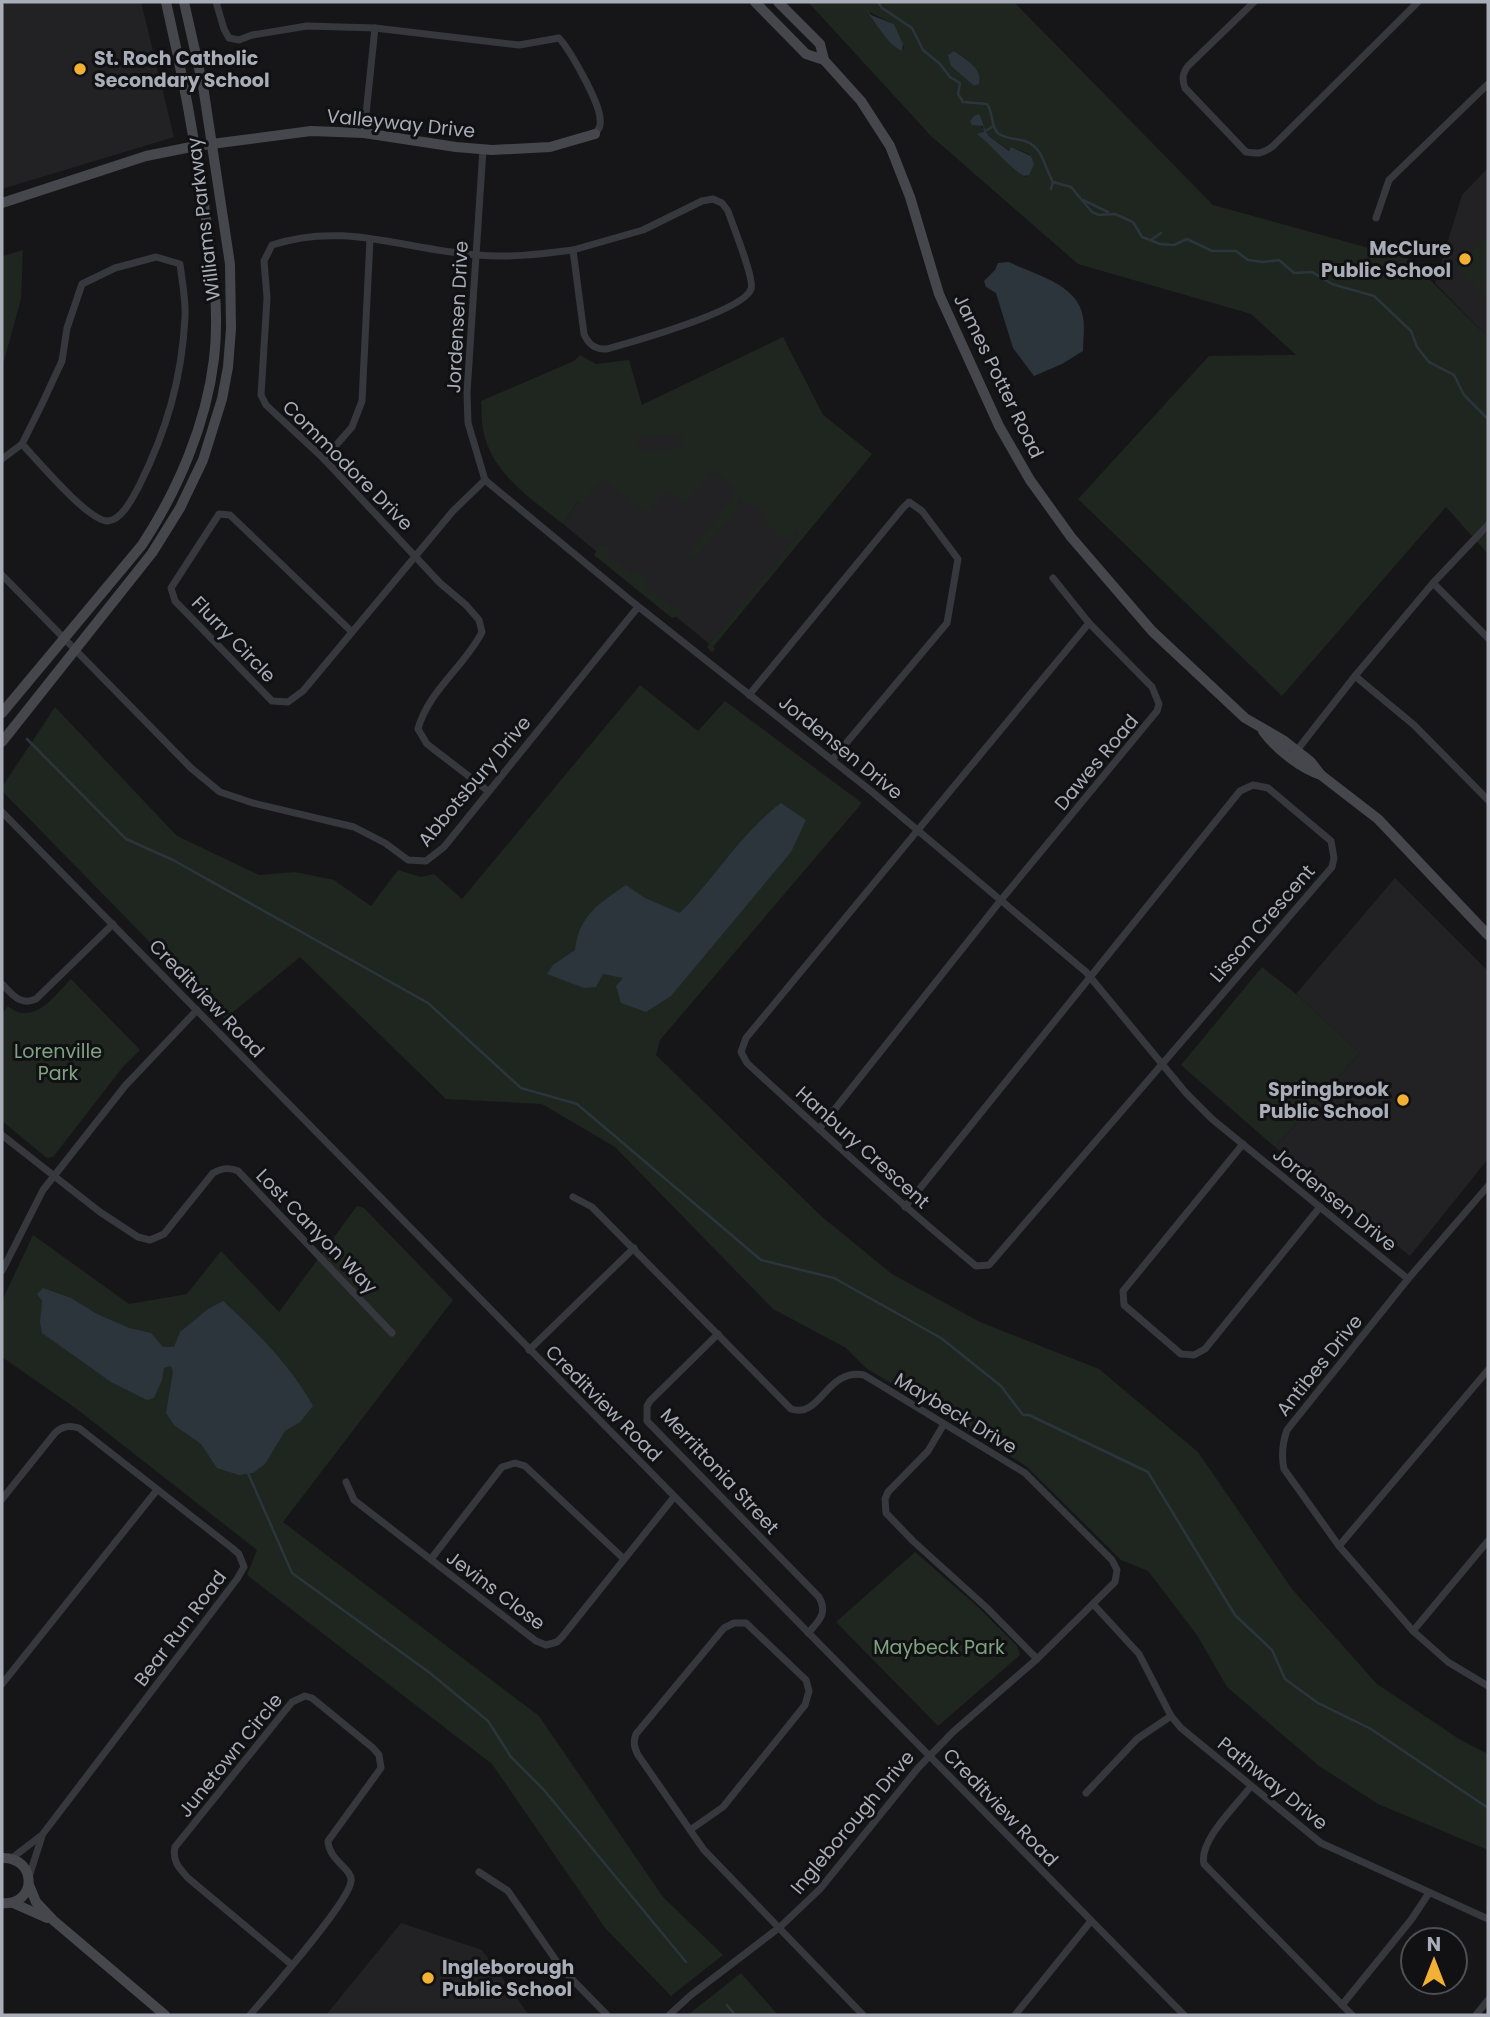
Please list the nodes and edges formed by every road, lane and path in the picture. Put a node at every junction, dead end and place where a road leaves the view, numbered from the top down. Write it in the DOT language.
graph roads {
  1 [pos="166,2"];
  2 [pos="184,2"];
  3 [pos="216,2"];
  4 [pos="778,2"];
  5 [pos="1254,2"];
  6 [pos="1418,2"];
  7 [pos="761,4"];
  8 [pos="375,28"];
  9 [pos="824,60"];
  10 [pos="1488,84"];
  11 [pos="364,133"];
  12 [pos="595,134"];
  13 [pos="213,144"];
  14 [pos="196,146"];
  15 [pos="483,149"];
  16 [pos="2,202"];
  17 [pos="1376,218"];
  18 [pos="370,239"];
  19 [pos="573,250"];
  20 [pos="476,256"];
  21 [pos="22,444"];
  22 [pos="2,459"];
  23 [pos="324,459"];
  24 [pos="485,480"];
  25 [pos="1488,525"];
  26 [pos="415,556"];
  27 [pos="2,575"];
  28 [pos="1053,578"];
  29 [pos="1433,583"];
  30 [pos="638,607"];
  31 [pos="1089,623"];
  32 [pos="352,632"];
  33 [pos="63,638"];
  34 [pos="1488,638"];
  35 [pos="74,650"];
  36 [pos="1355,676"];
  37 [pos="749,695"];
  38 [pos="2,713"];
  39 [pos="2,742"];
  40 [pos="1294,754"];
  41 [pos="832,760"];
  42 [pos="488,791"];
  43 [pos="1488,800"];
  44 [pos="2,812"];
  45 [pos="917,829"];
  46 [pos="1001,900"];
  47 [pos="113,924"];
  48 [pos="1488,935"];
  49 [pos="1089,976"];
  50 [pos="2,984"];
  51 [pos="197,1010"];
  52 [pos="1161,1063"];
  53 [pos="819,1129"];
  54 [pos="2,1135"];
  55 [pos="1243,1144"];
  56 [pos="53,1176"];
  57 [pos="1488,1186"];
  58 [pos="573,1197"];
  59 [pos="905,1207"];
  60 [pos="1320,1207"];
  61 [pos="634,1248"];
  62 [pos="2,1271"];
  63 [pos="1408,1279"];
  64 [pos="392,1333"];
  65 [pos="718,1334"];
  66 [pos="529,1350"];
  67 [pos="1488,1370"];
  68 [pos="944,1424"];
  69 [pos="346,1482"];
  70 [pos="157,1490"];
  71 [pos="674,1497"];
  72 [pos="2,1499"];
  73 [pos="1488,1541"];
  74 [pos="1339,1546"];
  75 [pos="431,1559"];
  76 [pos="624,1559"];
  77 [pos="1093,1605"];
  78 [pos="1413,1631"];
  79 [pos="808,1633"];
  80 [pos="1037,1659"];
  81 [pos="2,1684"];
  82 [pos="1488,1686"];
  83 [pos="1171,1716"];
  84 [pos="929,1756"];
  85 [pos="1251,1786"];
  86 [pos="1086,1793"];
  87 [pos="690,1830"];
  88 [pos="42,1835"];
  89 [pos="5,1858"];
  90 [pos="479,1872"];
  91 [pos="29,1881"];
  92 [pos="1429,1893"];
  93 [pos="5,1904"];
  94 [pos="1488,1919"];
  95 [pos="53,1920"];
  96 [pos="1091,1921"];
  97 [pos="780,1927"];
  98 [pos="292,1965"];
  99 [pos="1488,2000"];
  100 [pos="1342,2005"];
  101 [pos="165,2015"];
  102 [pos="250,2015"];
  103 [pos="607,2015"];
  104 [pos="669,2015"];
  105 [pos="863,2015"];
  106 [pos="1015,2015"];
  107 [pos="1184,2015"];
  108 [pos="1352,2015"];
  109 [pos="1476,2015"];
  1 -- 14 [label="main road, Williams Parkway"];
  2 -- 13 [label="main road, Williams Parkway"];
  3 -- 8 [label="street"];
  4 -- 9 [label="main road, James Potter Road"];
  5 -- 6 [label="street"];
  7 -- 9 [label="main road, James Potter Road"];
  8 -- 11 [label="street"];
  8 -- 12 [label="street"];
  9 -- 40 [label="main road, James Potter Road"];
  10 -- 17 [label="street"];
  11 -- 13 [label="main road, Valleyway Drive"];
  11 -- 15 [label="main road, Valleyway Drive"];
  12 -- 15 [label="main road, Valleyway Drive"];
  13 -- 14 [label="main road, Valleyway Drive"];
  13 -- 35 [label="main road, Williams Parkway"];
  14 -- 16 [label="main road, Valleyway Drive"];
  14 -- 33 [label="main road, Williams Parkway"];
  15 -- 20 [label="street, Jordensen Drive"];
  18 -- 20 [label="street, Commodore Drive"];
  18 -- 23 [label="street"];
  18 -- 23 [label="street, Commodore Drive"];
  19 -- 19 [label="street, Commodore Drive"];
  19 -- 20 [label="street, Commodore Drive"];
  20 -- 24 [label="street, Jordensen Drive"];
  21 -- 21 [label="street"];
  21 -- 22 [label="street"];
  23 -- 26 [label="street, Commodore Drive"];
  24 -- 26 [label="street, Flurry Circle"];
  24 -- 30 [label="street, Jordensen Drive"];
  25 -- 29 [label="street"];
  26 -- 32 [label="street, Flurry Circle"];
  26 -- 42 [label="street, Commodore Drive"];
  27 -- 33 [label="street, Abbotsbury Drive"];
  28 -- 31 [label="street, Dawes Road"];
  29 -- 34 [label="street"];
  29 -- 36 [label="street"];
  30 -- 37 [label="street, Jordensen Drive"];
  30 -- 42 [label="street, Abbotsbury Drive"];
  31 -- 45 [label="street"];
  31 -- 46 [label="street, Dawes Road"];
  32 -- 32 [label="street, Flurry Circle"];
  33 -- 35 [label="street, Abbotsbury Drive"];
  33 -- 38 [label="main road, Williams Parkway"];
  35 -- 39 [label="main road, Williams Parkway"];
  35 -- 42 [label="street, Abbotsbury Drive"];
  36 -- 40 [label="street"];
  36 -- 43 [label="street"];
  37 -- 41 [label="street, Jordensen Drive"];
  37 -- 41 [label="street"];
  40 -- 48 [label="main road, James Potter Road"];
  41 -- 45 [label="street, Jordensen Drive"];
  44 -- 47 [label="street, Creditview Road"];
  45 -- 46 [label="street, Jordensen Drive"];
  45 -- 53 [label="street, Hanbury Crescent"];
  46 -- 49 [label="street, Jordensen Drive"];
  46 -- 53 [label="street"];
  47 -- 50 [label="street"];
  47 -- 51 [label="street, Creditview Road"];
  49 -- 52 [label="street, Jordensen Drive"];
  49 -- 52 [label="street, Lisson Crescent"];
  49 -- 59 [label="street"];
  51 -- 56 [label="street"];
  51 -- 66 [label="street, Creditview Road"];
  52 -- 55 [label="street, Jordensen Drive"];
  52 -- 59 [label="street, Hanbury Crescent"];
  53 -- 59 [label="street, Hanbury Crescent"];
  54 -- 56 [label="street"];
  55 -- 60 [label="street, Jordensen Drive"];
  55 -- 60 [label="street"];
  56 -- 62 [label="street"];
  56 -- 64 [label="street, Lost Canyon Way"];
  57 -- 63 [label="street, Antibes Drive"];
  58 -- 61 [label="street, Maybeck Drive"];
  60 -- 63 [label="street, Jordensen Drive"];
  61 -- 65 [label="street, Maybeck Drive"];
  61 -- 66 [label="street"];
  63 -- 74 [label="street, Antibes Drive"];
  65 -- 68 [label="street, Maybeck Drive"];
  65 -- 79 [label="street, Merrittonia Street"];
  66 -- 71 [label="street, Creditview Road"];
  67 -- 74 [label="street"];
  68 -- 77 [label="street, Maybeck Drive"];
  68 -- 80 [label="street"];
  69 -- 75 [label="street, Jevins Close"];
  70 -- 72 [label="street, Bear Run Road"];
  70 -- 81 [label="street"];
  70 -- 88 [label="street, Bear Run Road"];
  71 -- 76 [label="street, Jevins Close"];
  71 -- 79 [label="street, Creditview Road"];
  73 -- 78 [label="street"];
  74 -- 78 [label="street, Antibes Drive"];
  75 -- 76 [label="street, Jevins Close"];
  75 -- 76 [label="street"];
  77 -- 80 [label="street, Maybeck Drive"];
  77 -- 83 [label="street, Pathway Drive"];
  78 -- 82 [label="street, Antibes Drive"];
  79 -- 84 [label="street, Creditview Road"];
  80 -- 84 [label="street, Maybeck Drive"];
  83 -- 85 [label="street, Pathway Drive"];
  83 -- 86 [label="street"];
  84 -- 96 [label="street, Creditview Road"];
  84 -- 97 [label="street, Ingleborough Drive"];
  85 -- 92 [label="street, Pathway Drive"];
  85 -- 100 [label="street"];
  87 -- 87 [label="street"];
  87 -- 97 [label="street"];
  88 -- 89 [label="street, Bear Run Road"];
  88 -- 91 [label="street, Bear Run Road"];
  89 -- 91 [label="main road"];
  90 -- 103 [label="street"];
  91 -- 93 [label="main road"];
  91 -- 95 [label="main road"];
  92 -- 94 [label="street, Pathway Drive"];
  92 -- 100 [label="street"];
  93 -- 95 [label="main road"];
  95 -- 101 [label="main road"];
  96 -- 106 [label="street"];
  96 -- 107 [label="street, Creditview Road"];
  97 -- 104 [label="street, Ingleborough Drive"];
  97 -- 105 [label="street"];
  98 -- 98 [label="street, Junetown Circle"];
  98 -- 102 [label="street, Junetown Circle"];
  99 -- 109 [label="street"];
  100 -- 108 [label="street"];
}
